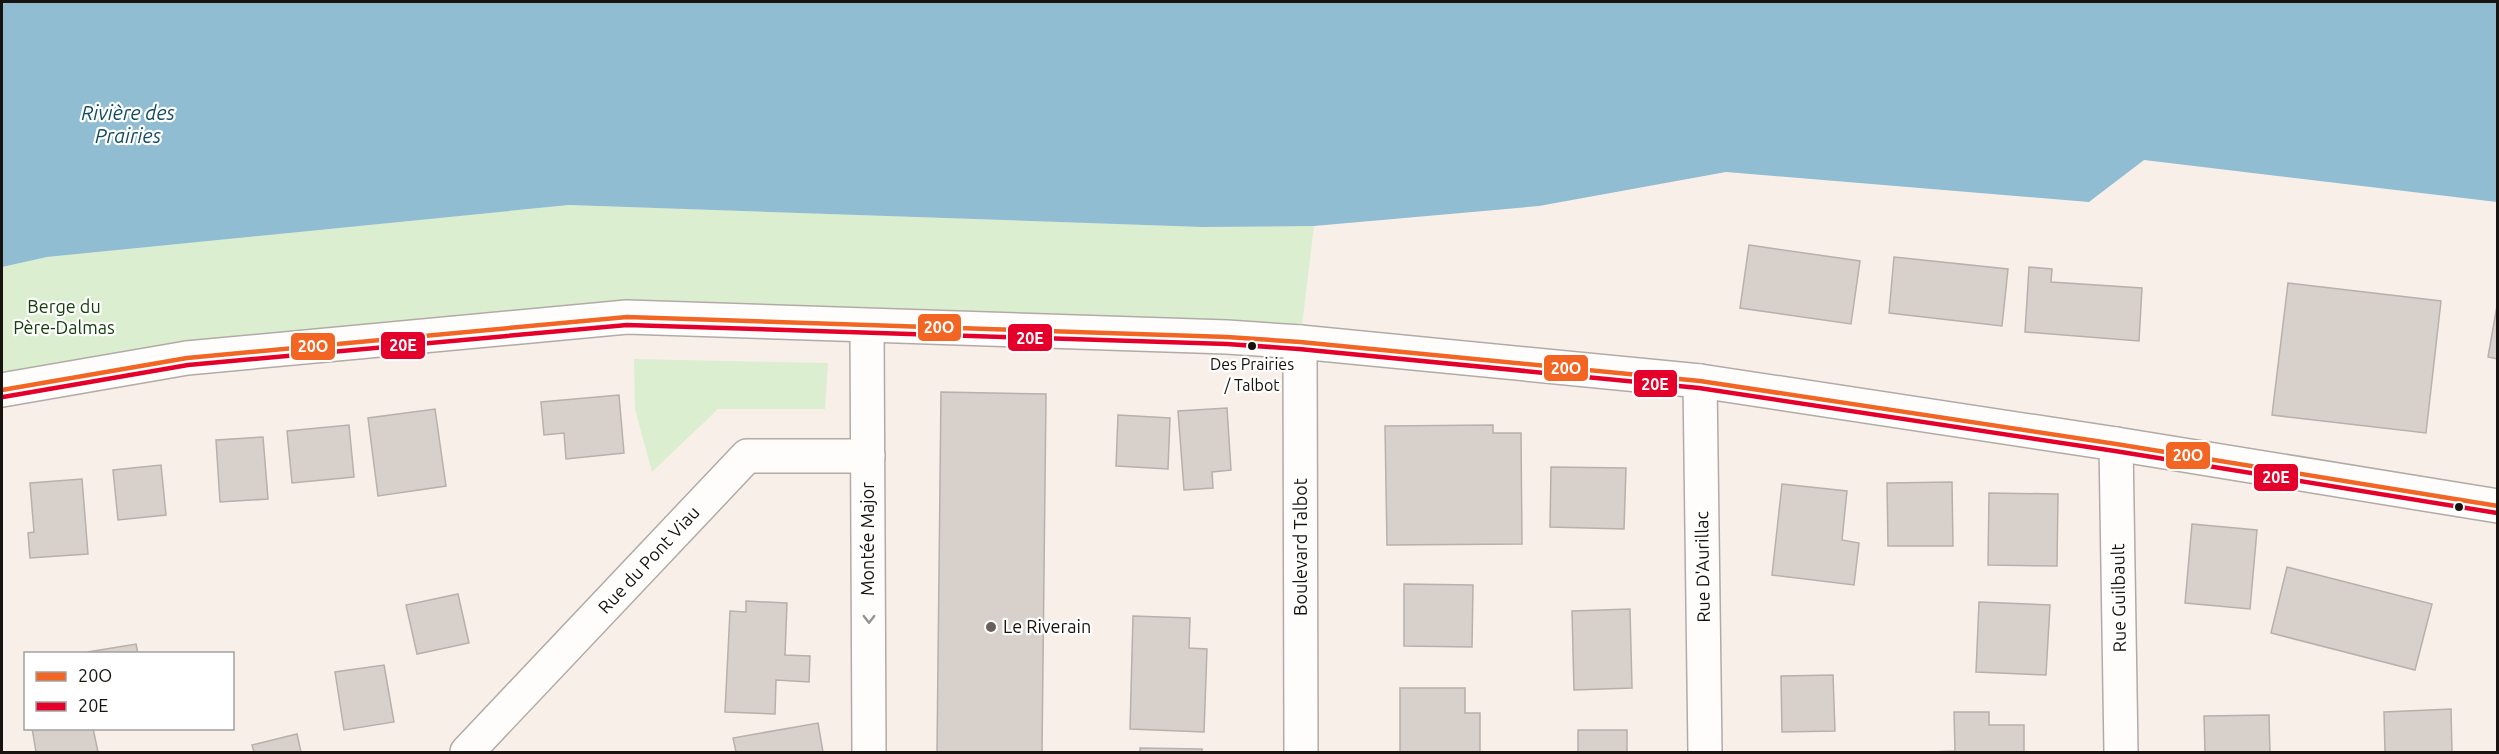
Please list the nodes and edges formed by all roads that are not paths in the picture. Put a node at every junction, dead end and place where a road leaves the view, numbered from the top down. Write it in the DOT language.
graph roads {
  1 [pos="867,326"];
  2 [pos="1300,342"];
  3 [pos="1700,381"];
  4 [pos="2,390"];
  5 [pos="2116,444"];
  6 [pos="868,456"];
  7 [pos="2498,506"];
  8 [pos="467,753"];
  9 [pos="869,753"];
  10 [pos="1301,753"];
  11 [pos="1705,753"];
  12 [pos="2121,753"];
  1 -- 2 [label="street"];
  1 -- 4 [label="street"];
  1 -- 6 [label="street, Montée Major"];
  2 -- 3 [label="street"];
  2 -- 10 [label="street, Boulevard Talbot"];
  3 -- 5 [label="street"];
  3 -- 11 [label="street, Rue D'Aurillac"];
  5 -- 7 [label="street"];
  5 -- 12 [label="street, Rue Guilbault"];
  6 -- 8 [label="street, Rue du Pont Viau"];
  6 -- 9 [label="street, Montée Major, one-way"];
}
